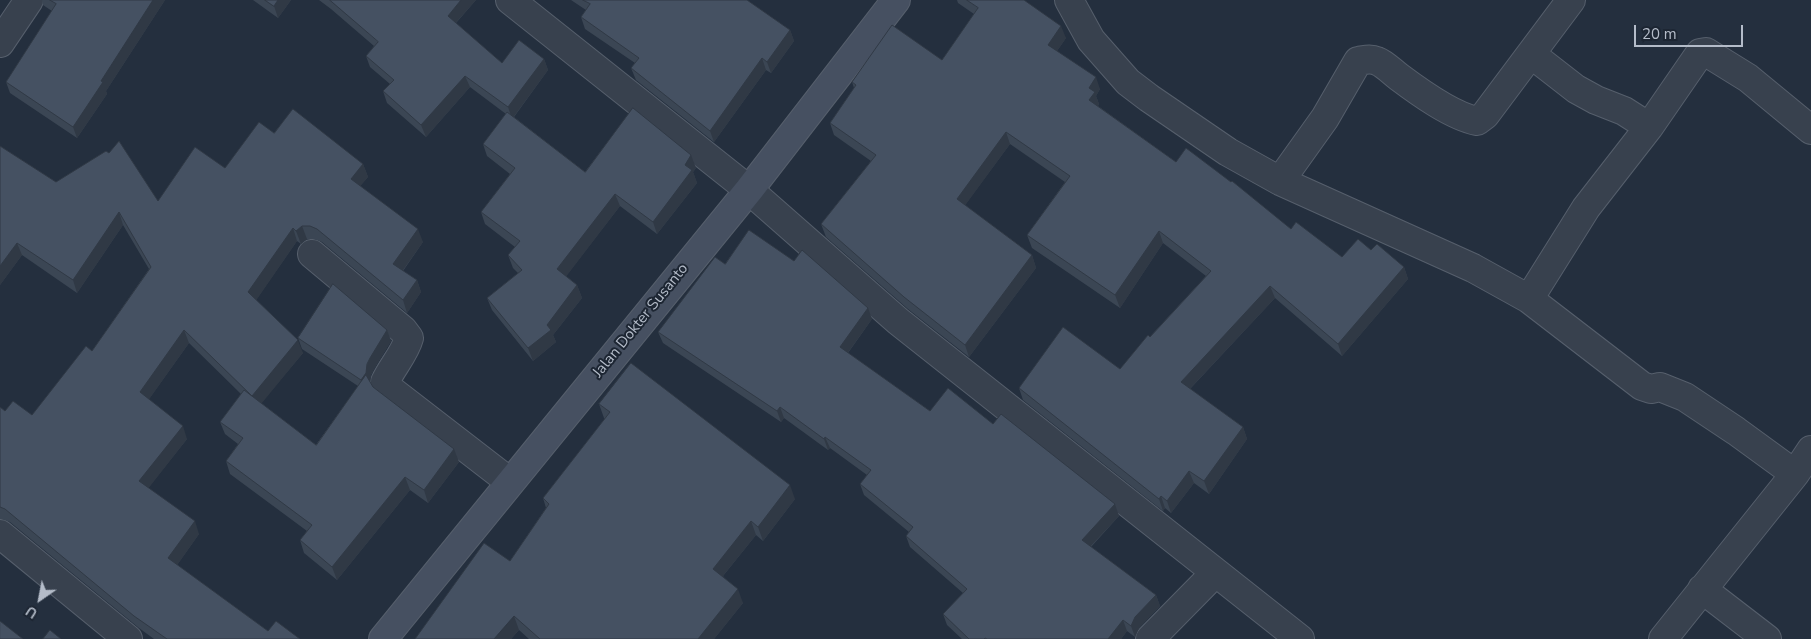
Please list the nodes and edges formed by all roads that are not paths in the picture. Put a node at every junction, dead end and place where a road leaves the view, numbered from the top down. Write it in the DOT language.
graph roads {
  1 [pos="28,0"];
  2 [pos="510,0"];
  3 [pos="896,0"];
  4 [pos="1069,0"];
  5 [pos="1571,0"];
  6 [pos="0,43"];
  7 [pos="1531,54"];
  8 [pos="1649,127"];
  9 [pos="1811,130"];
  10 [pos="1280,181"];
  11 [pos="749,190"];
  12 [pos="312,254"];
  13 [pos="1529,299"];
  14 [pos="1811,450"];
  15 [pos="1795,474"];
  16 [pos="510,482"];
  17 [pos="0,534"];
  18 [pos="1215,573"];
  19 [pos="1702,589"];
  20 [pos="128,639"];
  21 [pos="383,639"];
  22 [pos="1150,639"];
  23 [pos="1300,639"];
  24 [pos="1663,639"];
  25 [pos="1768,639"];
  1 -- 6 [label="street"];
  2 -- 11 [label="street"];
  3 -- 11 [label="main road, Jalan Dokter Susanto"];
  4 -- 10 [label="street"];
  5 -- 7 [label="street"];
  7 -- 8 [label="street"];
  7 -- 10 [label="street"];
  8 -- 9 [label="street"];
  8 -- 13 [label="street"];
  10 -- 13 [label="street"];
  11 -- 16 [label="main road, Jalan Dokter Susanto"];
  11 -- 18 [label="street"];
  12 -- 16 [label="street"];
  13 -- 15 [label="street"];
  14 -- 15 [label="street"];
  15 -- 19 [label="street"];
  16 -- 21 [label="main road, Jalan Dokter Susanto"];
  17 -- 20 [label="street"];
  18 -- 22 [label="street"];
  18 -- 23 [label="street"];
  19 -- 24 [label="street"];
  19 -- 25 [label="street"];
}
